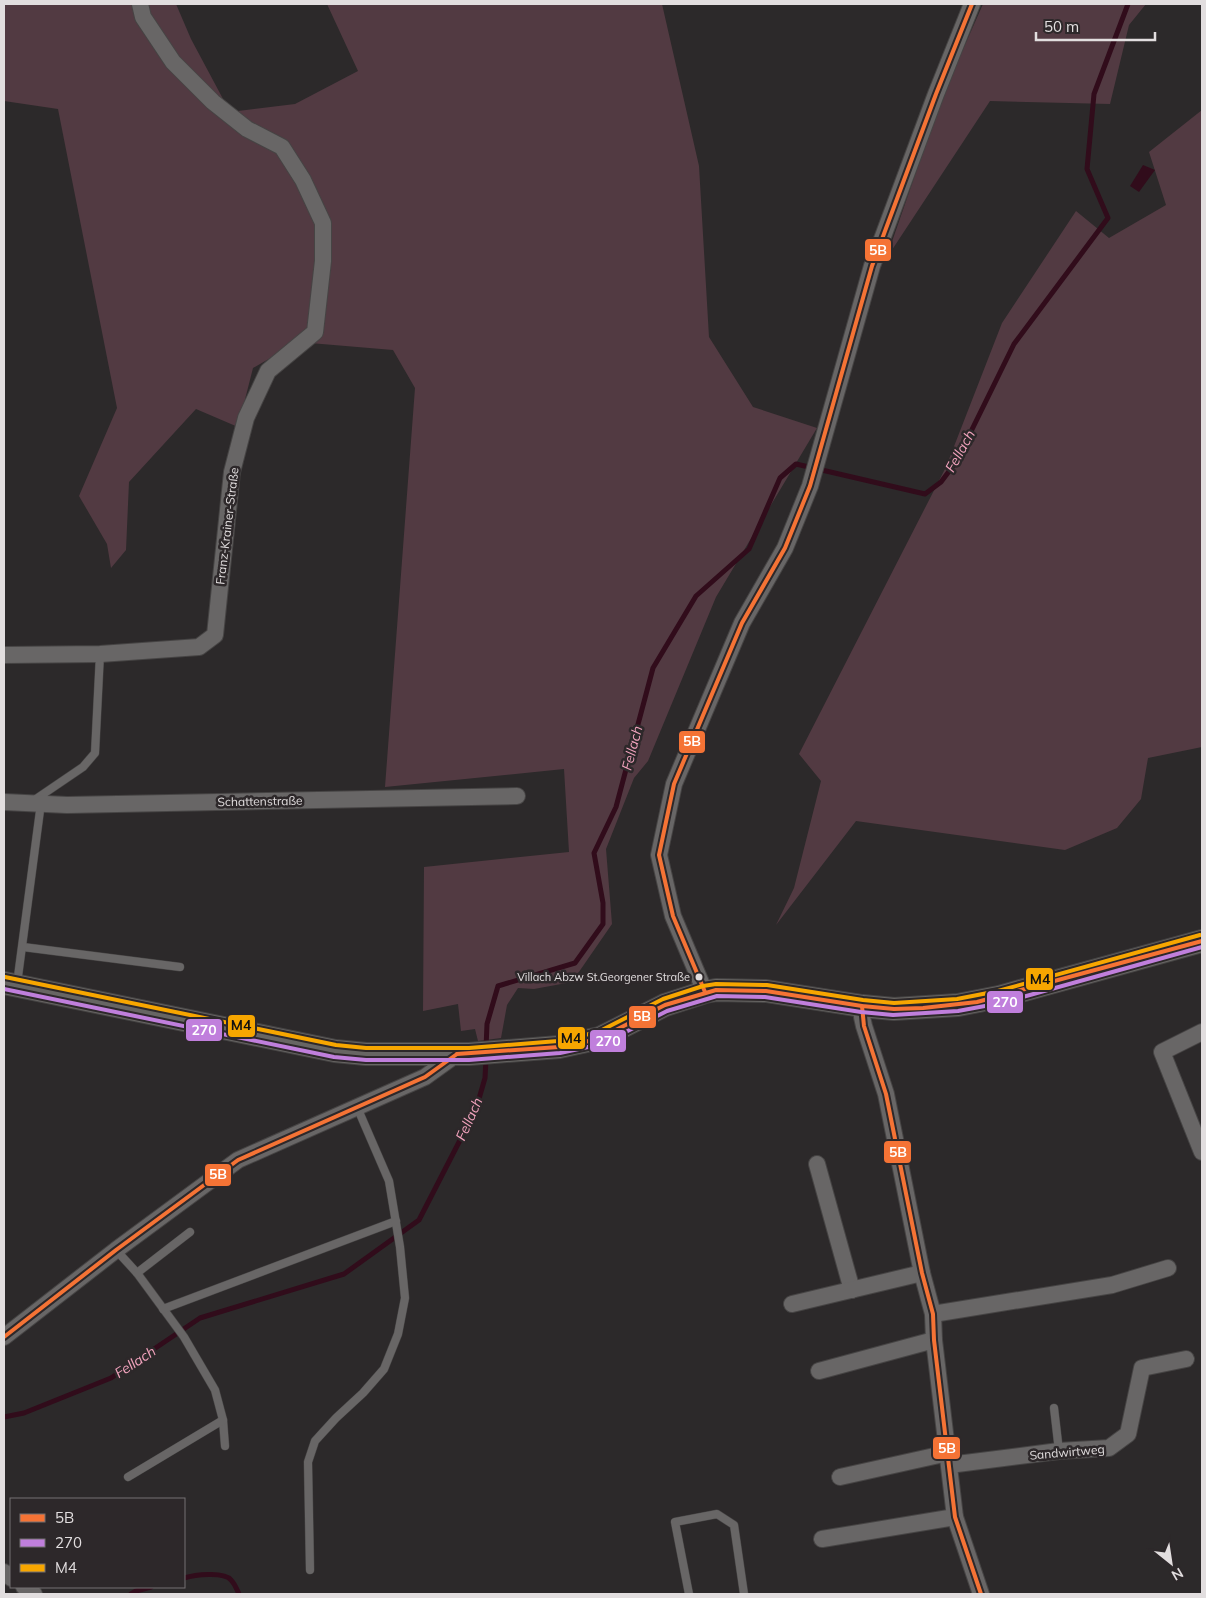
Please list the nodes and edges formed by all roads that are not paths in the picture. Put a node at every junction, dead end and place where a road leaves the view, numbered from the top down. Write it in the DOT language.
graph roads {
  1 [pos="140,4"];
  2 [pos="972,4"];
  3 [pos="100,654"];
  4 [pos="4,655"];
  5 [pos="516,796"];
  6 [pos="4,802"];
  7 [pos="36,803"];
  8 [pos="1202,941"];
  9 [pos="23,947"];
  10 [pos="180,967"];
  11 [pos="10,984"];
  12 [pos="705,992"];
  13 [pos="862,1006"];
  14 [pos="1202,1032"];
  15 [pos="463,1054"];
  16 [pos="357,1107"];
  17 [pos="1202,1152"];
  18 [pos="817,1164"];
  19 [pos="396,1223"];
  20 [pos="190,1232"];
  21 [pos="116,1250"];
  22 [pos="1168,1268"];
  23 [pos="137,1273"];
  24 [pos="922,1273"];
  25 [pos="852,1290"];
  26 [pos="792,1304"];
  27 [pos="163,1309"];
  28 [pos="933,1314"];
  29 [pos="4,1337"];
  30 [pos="934,1340"];
  31 [pos="1186,1359"];
  32 [pos="819,1371"];
  33 [pos="1054,1408"];
  34 [pos="223,1420"];
  35 [pos="225,1446"];
  36 [pos="1059,1451"];
  37 [pos="948,1459"];
  38 [pos="840,1477"];
  39 [pos="128,1478"];
  40 [pos="955,1517"];
  41 [pos="822,1539"];
  42 [pos="310,1570"];
  43 [pos="689,1594"];
  44 [pos="744,1594"];
  45 [pos="981,1594"];
  1 -- 3 [label="street, Franz-Krainer-Straße"];
  2 -- 12 [label="street"];
  3 -- 4 [label="street, Franz-Krainer-Straße"];
  3 -- 7 [label="lane"];
  5 -- 7 [label="street, Schattenstraße"];
  6 -- 7 [label="street, Schattenstraße"];
  7 -- 9 [label="lane"];
  8 -- 13 [label="main road"];
  9 -- 10 [label="lane"];
  9 -- 11 [label="lane"];
  11 -- 15 [label="main road"];
  12 -- 13 [label="main road"];
  12 -- 15 [label="main road"];
  13 -- 24 [label="street"];
  14 -- 17 [label="street"];
  15 -- 16 [label="street"];
  16 -- 19 [label="lane"];
  16 -- 21 [label="street"];
  18 -- 25 [label="street"];
  19 -- 27 [label="lane"];
  19 -- 42 [label="lane"];
  20 -- 23 [label="lane"];
  21 -- 23 [label="lane"];
  21 -- 29 [label="street"];
  22 -- 28 [label="street"];
  23 -- 27 [label="lane"];
  24 -- 25 [label="street"];
  24 -- 28 [label="street"];
  25 -- 26 [label="street"];
  27 -- 34 [label="lane"];
  28 -- 30 [label="street"];
  30 -- 32 [label="street"];
  30 -- 37 [label="street"];
  31 -- 36 [label="street, Sandwirtweg"];
  33 -- 36 [label="lane"];
  34 -- 35 [label="lane"];
  34 -- 39 [label="lane"];
  36 -- 37 [label="street, Sandwirtweg"];
  37 -- 38 [label="street, Sandwirtweg"];
  37 -- 40 [label="street"];
  40 -- 41 [label="street"];
  40 -- 45 [label="street"];
  43 -- 44 [label="lane"];
}
